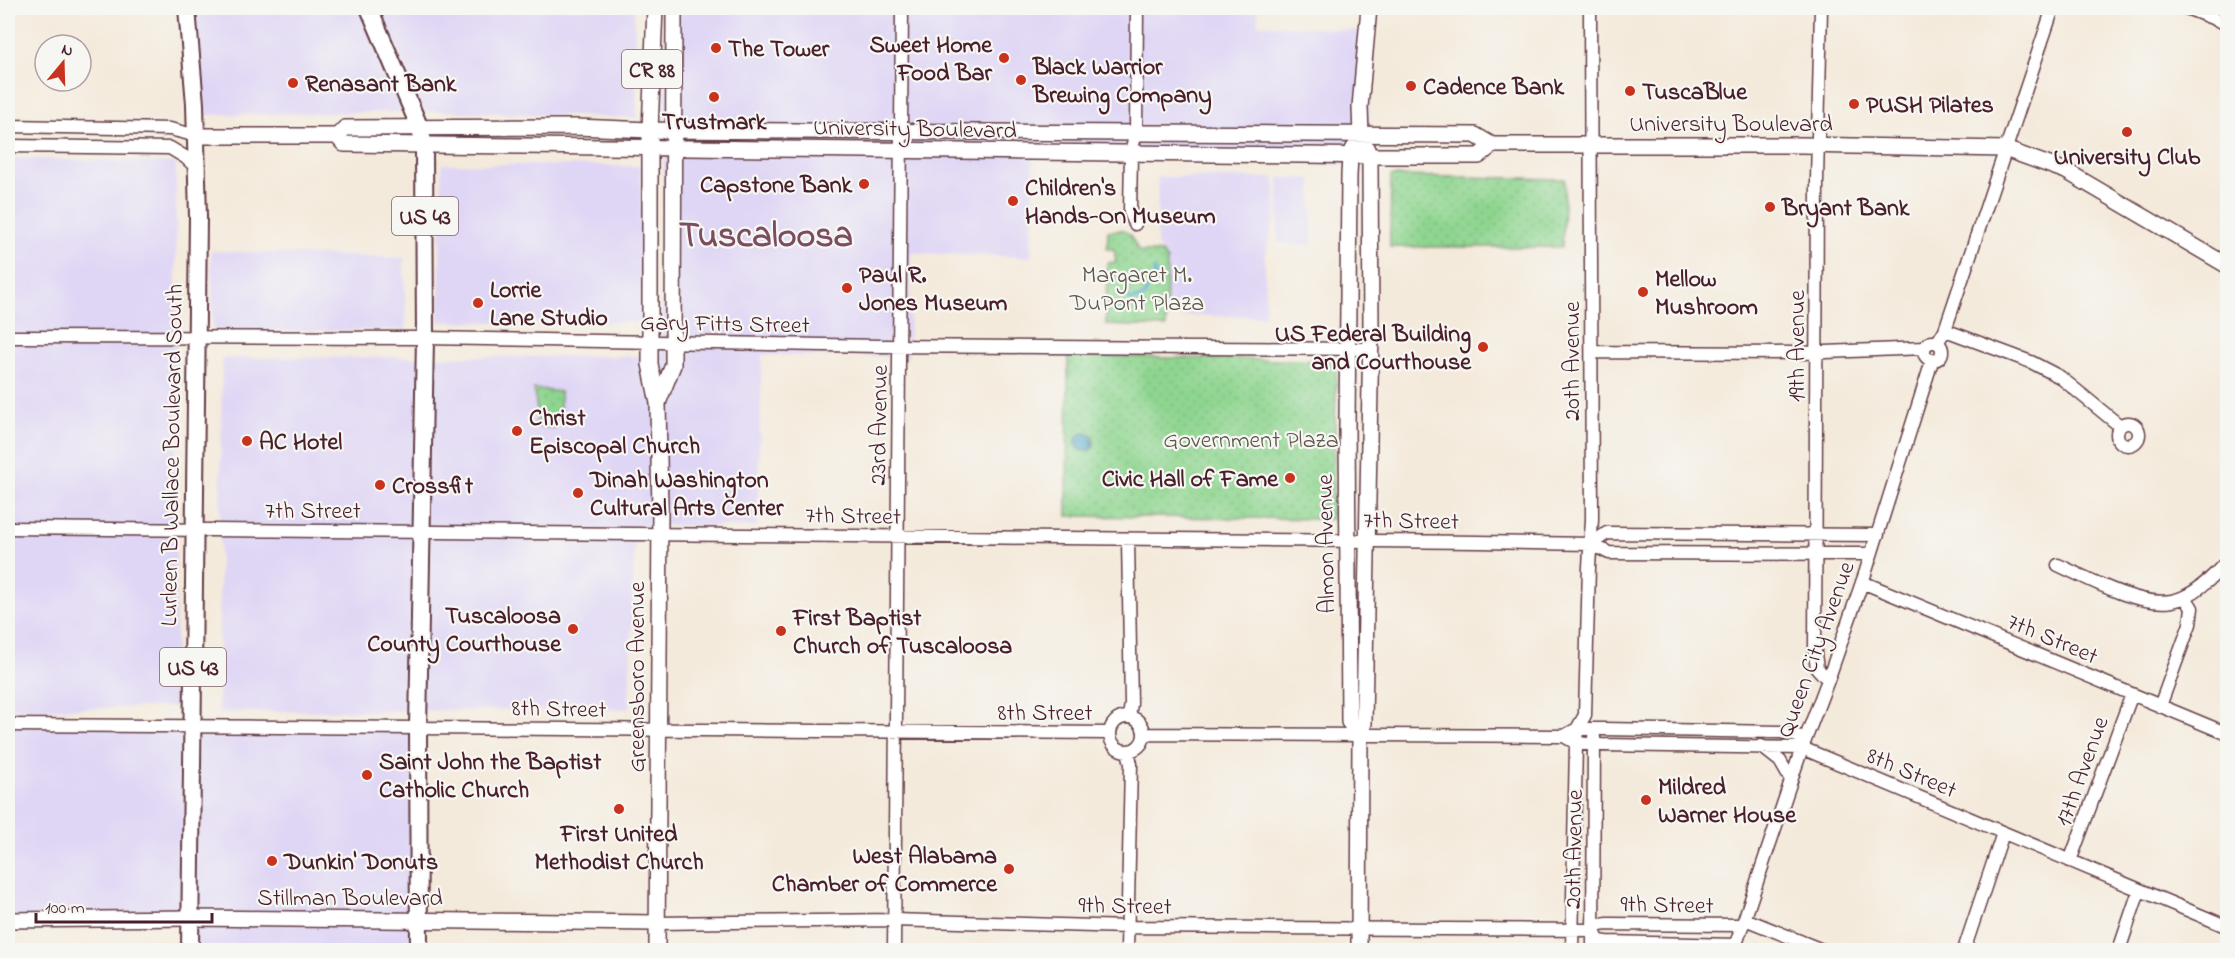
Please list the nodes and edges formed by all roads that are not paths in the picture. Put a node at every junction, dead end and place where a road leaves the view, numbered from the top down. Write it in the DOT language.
graph roads {
  1 [pos="187,8"];
  2 [pos="369,8"];
  3 [pos="655,8"];
  4 [pos="674,8"];
  5 [pos="902,8"];
  6 [pos="1137,8"];
  7 [pos="1369,8"];
  8 [pos="1590,8"];
  9 [pos="1821,8"];
  10 [pos="2053,8"];
  11 [pos="2186,8"];
  12 [pos="2228,24"];
  13 [pos="8,126"];
  14 [pos="419,126"];
  15 [pos="159,129"];
  16 [pos="675,129"];
  17 [pos="650,130"];
  18 [pos="902,130"];
  19 [pos="1136,132"];
  20 [pos="1361,135"];
  21 [pos="197,136"];
  22 [pos="338,136"];
  23 [pos="1591,144"];
  24 [pos="424,145"];
  25 [pos="1492,145"];
  26 [pos="8,146"];
  27 [pos="1818,146"];
  28 [pos="160,147"];
  29 [pos="651,147"];
  30 [pos="675,147"];
  31 [pos="2005,149"];
  32 [pos="901,151"];
  33 [pos="1131,153"];
  34 [pos="1350,155"];
  35 [pos="1370,156"];
  36 [pos="197,168"];
  37 [pos="1135,224"];
  38 [pos="2228,266"];
  39 [pos="1946,330"];
  40 [pos="8,337"];
  41 [pos="197,338"];
  42 [pos="425,338"];
  43 [pos="1937,343"];
  44 [pos="651,344"];
  45 [pos="673,344"];
  46 [pos="900,347"];
  47 [pos="1348,348"];
  48 [pos="1924,348"];
  49 [pos="1370,349"];
  50 [pos="1593,352"];
  51 [pos="1817,353"];
  52 [pos="1932,361"];
  53 [pos="658,403"];
  54 [pos="2120,426"];
  55 [pos="8,528"];
  56 [pos="194,530"];
  57 [pos="421,532"];
  58 [pos="660,534"];
  59 [pos="1816,534"];
  60 [pos="1878,535"];
  61 [pos="897,536"];
  62 [pos="1128,540"];
  63 [pos="1348,540"];
  64 [pos="1368,541"];
  65 [pos="1591,544"];
  66 [pos="1871,554"];
  67 [pos="1816,555"];
  68 [pos="2228,560"];
  69 [pos="2058,565"];
  70 [pos="1862,582"];
  71 [pos="2186,597"];
  72 [pos="1828,680"];
  73 [pos="2132,694"];
  74 [pos="2160,706"];
  75 [pos="1585,715"];
  76 [pos="1129,716"];
  77 [pos="8,725"];
  78 [pos="193,727"];
  79 [pos="418,728"];
  80 [pos="1577,729"];
  81 [pos="1594,729"];
  82 [pos="658,731"];
  83 [pos="896,732"];
  84 [pos="1110,733"];
  85 [pos="1144,734"];
  86 [pos="2228,734"];
  87 [pos="1360,735"];
  88 [pos="1564,736"];
  89 [pos="1576,743"];
  90 [pos="1594,743"];
  91 [pos="1804,743"];
  92 [pos="1761,746"];
  93 [pos="1128,751"];
  94 [pos="1791,780"];
  95 [pos="2003,833"];
  96 [pos="2070,861"];
  97 [pos="2139,891"];
  98 [pos="190,918"];
  99 [pos="8,920"];
  100 [pos="419,920"];
  101 [pos="894,920"];
  102 [pos="1744,922"];
  103 [pos="657,923"];
  104 [pos="1127,927"];
  105 [pos="2228,927"];
  106 [pos="1359,929"];
  107 [pos="1572,929"];
  108 [pos="1593,930"];
  109 [pos="1735,948"];
  110 [pos="190,951"];
  111 [pos="419,951"];
  112 [pos="657,951"];
  113 [pos="894,951"];
  114 [pos="1127,951"];
  115 [pos="1359,951"];
  116 [pos="1572,951"];
  117 [pos="1593,951"];
  118 [pos="1822,951"];
  119 [pos="1964,951"];
  120 [pos="2119,951"];
  1 -- 21 [label="highway, Lurleen B Wallace Boulevard South / US 43"];
  2 -- 14 [label="highway, US 43"];
  3 -- 17 [label="main road, Greensboro Avenue / CR 88"];
  4 -- 16 [label="main road, Greensboro Avenue / CR 88"];
  5 -- 18 [label="street, 23rd Avenue"];
  6 -- 19 [label="street"];
  7 -- 20 [label="main road, Almon Avenue"];
  8 -- 23 [label="street, 20th Avenue"];
  9 -- 27 [label="street, 19th Avenue"];
  10 -- 31 [label="street, Queen City Avenue"];
  11 -- 12 [label="street"];
  13 -- 15 [label="street, University Boulevard"];
  14 -- 17 [label="main road, University Boulevard"];
  14 -- 22 [label="main road, University Boulevard"];
  14 -- 24 [label="highway, US 43"];
  15 -- 21 [label="street, University Boulevard"];
  15 -- 28 [label="street"];
  16 -- 17 [label="main road, University Boulevard"];
  16 -- 18 [label="main road, University Boulevard"];
  16 -- 30 [label="main road, Greensboro Avenue / CR 88"];
  17 -- 29 [label="main road, Greensboro Avenue"];
  18 -- 19 [label="main road, University Boulevard"];
  18 -- 32 [label="street, 23rd Avenue"];
  19 -- 20 [label="main road, University Boulevard"];
  19 -- 33 [label="street"];
  20 -- 25 [label="main road, University Boulevard"];
  20 -- 34 [label="main road, Almon Avenue"];
  20 -- 35 [label="main road, Almon Avenue"];
  21 -- 22 [label="main road, University Boulevard"];
  21 -- 36 [label="highway, Lurleen B Wallace Boulevard South / US 43"];
  22 -- 24 [label="main road, University Boulevard"];
  23 -- 25 [label="main road, University Boulevard"];
  23 -- 27 [label="main road, University Boulevard"];
  23 -- 50 [label="street, 20th Avenue"];
  24 -- 29 [label="main road, University Boulevard"];
  24 -- 42 [label="highway, US 43"];
  25 -- 35 [label="main road, University Boulevard"];
  26 -- 28 [label="street"];
  27 -- 31 [label="main road, University Boulevard"];
  27 -- 51 [label="street, 19th Avenue"];
  28 -- 36 [label="street"];
  29 -- 30 [label="main road, University Boulevard"];
  29 -- 44 [label="main road, Greensboro Avenue"];
  30 -- 32 [label="main road, University Boulevard"];
  30 -- 45 [label="main road, Greensboro Avenue"];
  31 -- 38 [label="main road, University Boulevard"];
  31 -- 39 [label="street, Queen City Avenue"];
  32 -- 33 [label="main road, University Boulevard"];
  32 -- 46 [label="street, 23rd Avenue"];
  33 -- 34 [label="main road, University Boulevard"];
  33 -- 37 [label="street"];
  34 -- 35 [label="main road, University Boulevard"];
  34 -- 47 [label="main road, Almon Avenue"];
  35 -- 49 [label="main road, Almon Avenue"];
  36 -- 41 [label="highway, Lurleen B Wallace Boulevard South / US 43"];
  39 -- 43 [label="street, Queen City Avenue"];
  39 -- 54 [label="street"];
  40 -- 41 [label="street, Gary Fitts Street"];
  41 -- 42 [label="street, Gary Fitts Street"];
  41 -- 56 [label="highway, Lurleen B Wallace Boulevard South / US 43"];
  42 -- 44 [label="street, Gary Fitts Street"];
  42 -- 57 [label="highway, US 43"];
  43 -- 48 [label="street"];
  43 -- 52 [label="street, Queen City Avenue"];
  44 -- 45 [label="street, Gary Fitts Street"];
  44 -- 53 [label="main road, Greensboro Avenue"];
  45 -- 46 [label="street, Gary Fitts Street"];
  45 -- 53 [label="main road, Greensboro Avenue"];
  46 -- 47 [label="street, Gary Fitts Street"];
  46 -- 61 [label="street, 23rd Avenue"];
  47 -- 49 [label="street, Gary Fitts Street"];
  47 -- 63 [label="main road, Almon Avenue"];
  48 -- 51 [label="street"];
  48 -- 52 [label="street"];
  49 -- 64 [label="main road, Almon Avenue"];
  50 -- 51 [label="street"];
  50 -- 65 [label="street, 20th Avenue"];
  51 -- 59 [label="street, 19th Avenue"];
  52 -- 60 [label="street, Queen City Avenue"];
  53 -- 58 [label="main road, Greensboro Avenue"];
  55 -- 56 [label="street, 7th Street"];
  56 -- 57 [label="street, 7th Street"];
  56 -- 78 [label="highway, Lurleen B Wallace Boulevard South / US 43"];
  57 -- 58 [label="street, 7th Street"];
  57 -- 79 [label="highway, US 43"];
  58 -- 61 [label="street, 7th Street"];
  58 -- 82 [label="main road, Greensboro Avenue"];
  59 -- 60 [label="street, 7th Street"];
  59 -- 65 [label="street, 7th Street"];
  59 -- 67 [label="street, 19th Avenue"];
  60 -- 66 [label="street, Queen City Avenue"];
  61 -- 62 [label="street, 7th Street"];
  61 -- 83 [label="street, 23rd Avenue"];
  62 -- 63 [label="street, 7th Street"];
  62 -- 76 [label="street"];
  63 -- 64 [label="street, 7th Street"];
  63 -- 87 [label="main road, Almon Avenue"];
  64 -- 65 [label="street, 7th Street"];
  64 -- 87 [label="main road, Almon Avenue"];
  65 -- 67 [label="street, 7th Street"];
  65 -- 75 [label="street, 20th Avenue"];
  66 -- 67 [label="street, 7th Street"];
  66 -- 70 [label="street, Queen City Avenue"];
  67 -- 72 [label="street, 19th Avenue"];
  68 -- 71 [label="street"];
  69 -- 71 [label="street"];
  70 -- 72 [label="street, Queen City Avenue"];
  70 -- 73 [label="street, 7th Street"];
  71 -- 74 [label="street"];
  72 -- 91 [label="street, Queen City Avenue"];
  73 -- 74 [label="street, 7th Street"];
  73 -- 96 [label="street, 17th Avenue"];
  74 -- 86 [label="street, 7th Street"];
  75 -- 80 [label="street, 20th Avenue"];
  75 -- 81 [label="street"];
  76 -- 84 [label="street"];
  76 -- 85 [label="street"];
  77 -- 78 [label="street, 8th Street"];
  78 -- 79 [label="street, 8th Street"];
  78 -- 98 [label="highway, Lurleen B Wallace Boulevard South / US 43"];
  79 -- 82 [label="street, 8th Street"];
  79 -- 100 [label="highway, US 43"];
  80 -- 81 [label="street, 8th Street"];
  80 -- 88 [label="street, 8th Street"];
  80 -- 89 [label="street, 20th Avenue"];
  81 -- 90 [label="street, 20th Avenue"];
  81 -- 91 [label="street, 8th Street"];
  82 -- 83 [label="street, 8th Street"];
  82 -- 103 [label="main road, Greensboro Avenue"];
  83 -- 84 [label="street, 8th Street"];
  83 -- 101 [label="street, 23rd Avenue"];
  84 -- 93 [label="street"];
  85 -- 87 [label="street, 8th Street"];
  85 -- 93 [label="street"];
  87 -- 88 [label="street, 8th Street"];
  87 -- 106 [label="main road, Almon Avenue"];
  88 -- 89 [label="street, 8th Street"];
  89 -- 90 [label="street, 8th Street"];
  89 -- 107 [label="street, 20th Avenue"];
  90 -- 92 [label="street, 8th Street"];
  90 -- 108 [label="street, 20th Avenue"];
  91 -- 92 [label="street, 8th Street"];
  91 -- 94 [label="street, Queen City Avenue"];
  91 -- 95 [label="street, 8th Street"];
  92 -- 94 [label="street"];
  93 -- 104 [label="street"];
  94 -- 102 [label="street, Queen City Avenue"];
  95 -- 96 [label="street, 8th Street"];
  95 -- 119 [label="street"];
  96 -- 97 [label="street, 8th Street"];
  97 -- 105 [label="street, 8th Street"];
  97 -- 120 [label="street"];
  98 -- 99 [label="main road, Stillman Boulevard"];
  98 -- 100 [label="main road, Stillman Boulevard"];
  98 -- 110 [label="highway, Lurleen B Wallace Boulevard South / US 43"];
  100 -- 103 [label="main road, Stillman Boulevard"];
  100 -- 111 [label="highway, US 43"];
  101 -- 103 [label="street, 9th Street"];
  101 -- 104 [label="street, 9th Street"];
  101 -- 113 [label="street, 23rd Avenue"];
  102 -- 108 [label="street, 9th Street"];
  102 -- 109 [label="street, Queen City Avenue"];
  102 -- 118 [label="street, 9th Street"];
  103 -- 112 [label="main road, Greensboro Avenue"];
  104 -- 106 [label="street, 9th Street"];
  104 -- 114 [label="street"];
  106 -- 107 [label="street, 9th Street"];
  106 -- 115 [label="main road, Almon Avenue"];
  107 -- 108 [label="street, 9th Street"];
  107 -- 116 [label="street, 20th Avenue"];
  108 -- 109 [label="street, 9th Street"];
  108 -- 117 [label="street, 20th Avenue"];
}
